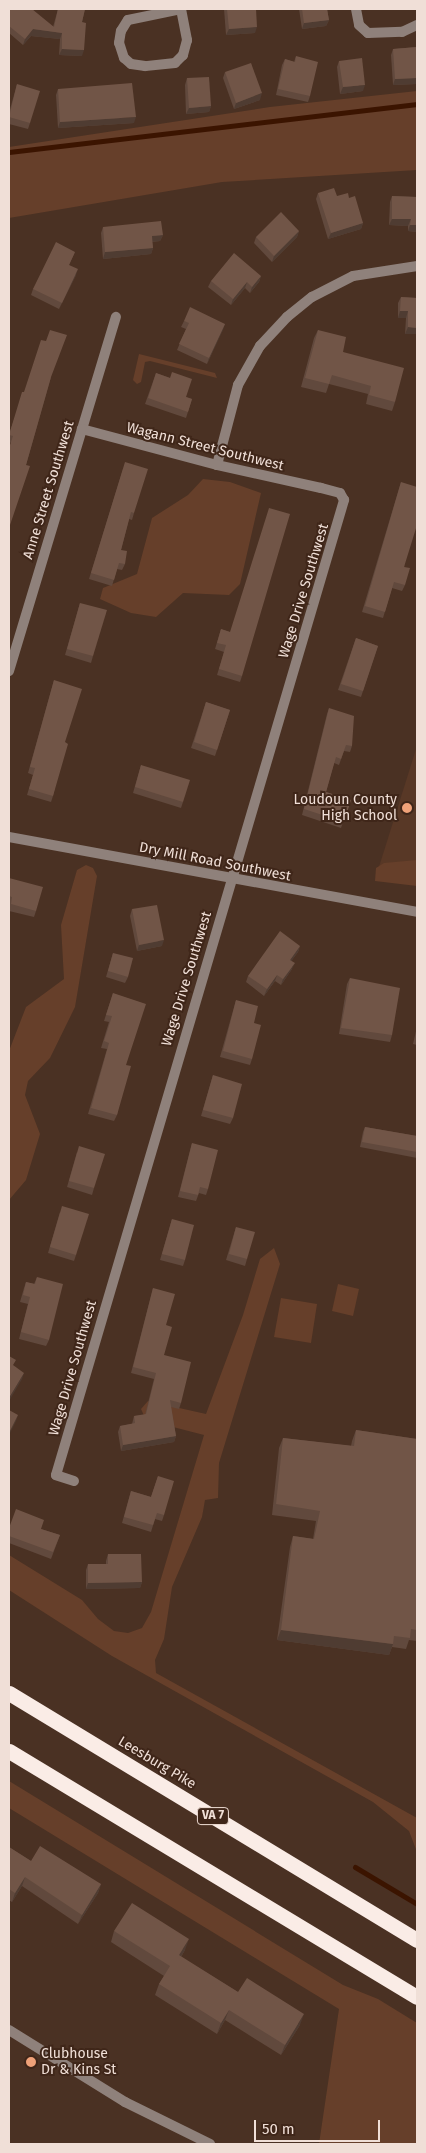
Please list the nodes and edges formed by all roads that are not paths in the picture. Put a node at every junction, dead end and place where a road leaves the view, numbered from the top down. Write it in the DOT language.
graph roads {
  1 [pos="181,9"];
  2 [pos="356,9"];
  3 [pos="417,25"];
  4 [pos="417,266"];
  5 [pos="116,316"];
  6 [pos="82,429"];
  7 [pos="217,465"];
  8 [pos="322,488"];
  9 [pos="9,671"];
  10 [pos="9,837"];
  11 [pos="231,879"];
  12 [pos="417,912"];
  13 [pos="74,1481"];
  14 [pos="9,1693"];
  15 [pos="9,1750"];
  16 [pos="417,1940"];
  17 [pos="417,1997"];
  18 [pos="9,2030"];
  19 [pos="210,2144"];
  1 -- 1 [label="street"];
  2 -- 3 [label="street"];
  4 -- 7 [label="street"];
  5 -- 6 [label="street, Anne Street Southwest"];
  6 -- 7 [label="street, Wagann Street Southwest"];
  6 -- 9 [label="street, Anne Street Southwest"];
  7 -- 8 [label="street, Wagann Street Southwest"];
  8 -- 11 [label="street, Wage Drive Southwest"];
  10 -- 11 [label="street, Dry Mill Road Southwest"];
  11 -- 12 [label="street, Dry Mill Road Southwest"];
  11 -- 13 [label="street, Wage Drive Southwest"];
  14 -- 16 [label="highway, Leesburg Pike / VA 7"];
  15 -- 17 [label="highway"];
  18 -- 19 [label="street"];
}
